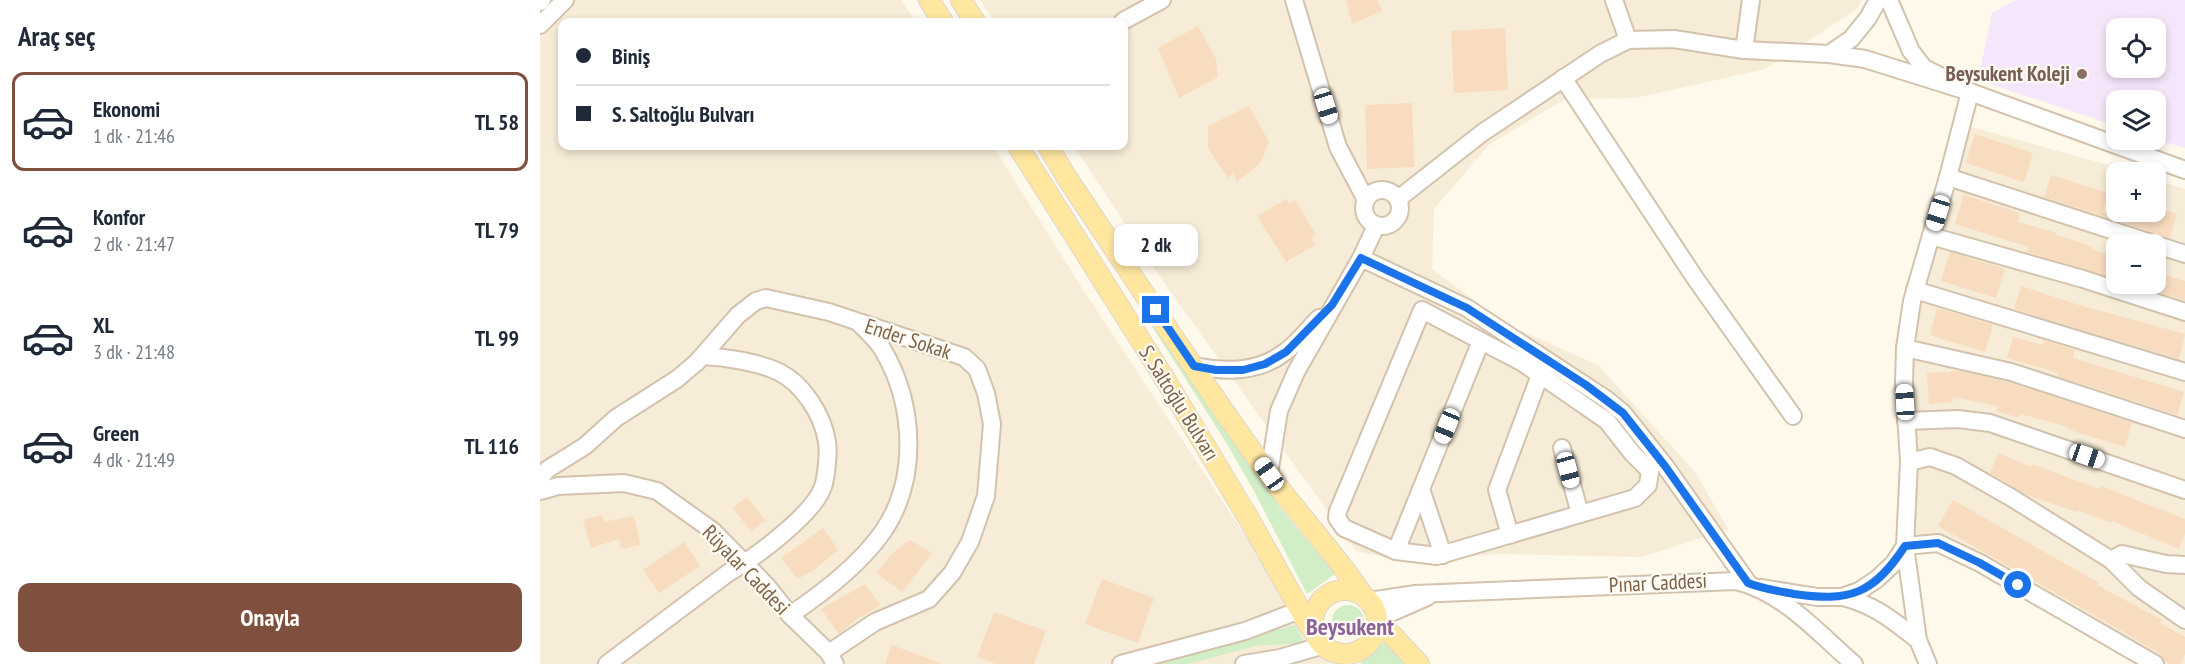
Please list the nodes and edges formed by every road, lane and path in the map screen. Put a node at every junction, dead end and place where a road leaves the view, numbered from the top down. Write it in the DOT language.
graph roads {
  1 [pos="566,0"];
  2 [pos="929,0"];
  3 [pos="961,0"];
  4 [pos="1162,0"];
  5 [pos="1294,0"];
  6 [pos="1614,0"];
  7 [pos="1751,0"];
  8 [pos="1878,0"];
  9 [pos="1889,0"];
  10 [pos="940,18"];
  11 [pos="972,18"];
  12 [pos="1128,18"];
  13 [pos="540,25"];
  14 [pos="1628,40"];
  15 [pos="1744,50"];
  16 [pos="1829,54"];
  17 [pos="1563,78"];
  18 [pos="1970,92"];
  19 [pos="1021,150"];
  20 [pos="1050,150"];
  21 [pos="2185,170"];
  22 [pos="1948,177"];
  23 [pos="1398,199"];
  24 [pos="1366,200"];
  25 [pos="1376,226"];
  26 [pos="1931,236"];
  27 [pos="2185,254"];
  28 [pos="1361,258"];
  29 [pos="1915,290"];
  30 [pos="1332,305"];
  31 [pos="2185,312"];
  32 [pos="859,322"];
  33 [pos="1481,341"];
  34 [pos="1905,348"];
  35 [pos="703,356"];
  36 [pos="1194,366"];
  37 [pos="2185,372"];
  38 [pos="1540,375"];
  39 [pos="1793,416"];
  40 [pos="1905,421"];
  41 [pos="2185,429"];
  42 [pos="1563,448"];
  43 [pos="1909,462"];
  44 [pos="1658,470"];
  45 [pos="1269,474"];
  46 [pos="540,478"];
  47 [pos="1421,489"];
  48 [pos="2185,490"];
  49 [pos="540,491"];
  50 [pos="1580,514"];
  51 [pos="1509,535"];
  52 [pos="1905,546"];
  53 [pos="1396,550"];
  54 [pos="1443,555"];
  55 [pos="2111,561"];
  56 [pos="745,564"];
  57 [pos="2185,565"];
  58 [pos="1754,586"];
  59 [pos="1433,594"];
  60 [pos="1842,597"];
  61 [pos="1366,598"];
  62 [pos="1300,610"];
  63 [pos="790,615"];
  64 [pos="2185,620"];
  65 [pos="1377,622"];
  66 [pos="1918,640"];
  67 [pos="1328,649"];
  68 [pos="832,659"];
  69 [pos="607,664"];
  70 [pos="1120,664"];
  71 [pos="1244,664"];
  72 [pos="1419,664"];
  73 [pos="1854,664"];
  74 [pos="1928,664"];
  75 [pos="2155,664"];
  1 -- 13 [label="street"];
  2 -- 10 [label="main road"];
  3 -- 11 [label="main road"];
  4 -- 12 [label="street"];
  5 -- 24 [label="street"];
  6 -- 14 [label="street"];
  7 -- 15 [label="street"];
  8 -- 16 [label="street"];
  9 -- 18 [label="street"];
  14 -- 15 [label="street"];
  14 -- 17 [label="street"];
  15 -- 16 [label="street"];
  16 -- 18 [label="street"];
  17 -- 23 [label="street"];
  17 -- 39 [label="street"];
  18 -- 21 [label="street"];
  18 -- 22 [label="street"];
  19 -- 62 [label="main road, S. Saltoğlu Bulvarı"];
  20 -- 36 [label="main road, S. Saltoğlu Bulvarı"];
  22 -- 26 [label="street"];
  22 -- 27 [label="street"];
  23 -- 24 [label="street"];
  23 -- 25 [label="street"];
  24 -- 25 [label="street"];
  25 -- 28 [label="street"];
  26 -- 29 [label="street"];
  26 -- 31 [label="street"];
  28 -- 30 [label="street"];
  28 -- 44 [label="street"];
  29 -- 34 [label="street"];
  29 -- 37 [label="street"];
  30 -- 36 [label="street"];
  30 -- 45 [label="street"];
  32 -- 35 [label="street, Ender Sokak"];
  32 -- 63 [label="street"];
  32 -- 68 [label="street, Ender Sokak"];
  33 -- 38 [label="street"];
  33 -- 47 [label="street"];
  33 -- 53 [label="street"];
  34 -- 40 [label="street"];
  34 -- 41 [label="street"];
  35 -- 46 [label="street, Ender Sokak"];
  35 -- 56 [label="street"];
  36 -- 45 [label="main road, S. Saltoğlu Bulvarı"];
  38 -- 44 [label="street"];
  38 -- 51 [label="street"];
  40 -- 43 [label="street"];
  40 -- 48 [label="street"];
  42 -- 50 [label="street"];
  43 -- 52 [label="street"];
  43 -- 55 [label="street"];
  44 -- 50 [label="street"];
  44 -- 58 [label="street"];
  45 -- 61 [label="main road, S. Saltoğlu Bulvarı"];
  47 -- 53 [label="street"];
  47 -- 54 [label="street"];
  49 -- 56 [label="street, Rüyalar Caddesi"];
  50 -- 51 [label="street"];
  51 -- 54 [label="street"];
  52 -- 60 [label="street"];
  52 -- 66 [label="street"];
  52 -- 75 [label="street"];
  53 -- 54 [label="street"];
  55 -- 57 [label="street"];
  55 -- 64 [label="street"];
  56 -- 63 [label="street, Rüyalar Caddesi"];
  56 -- 69 [label="street"];
  58 -- 59 [label="street, Pınar Caddesi"];
  58 -- 60 [label="street"];
  58 -- 73 [label="street, Pınar Caddesi"];
  59 -- 61 [label="street, Pınar Caddesi"];
  59 -- 65 [label="street, Pınar Caddesi"];
  60 -- 66 [label="street"];
  61 -- 65 [label="main road"];
  61 -- 67 [label="main road"];
  62 -- 67 [label="main road, S. Saltoğlu Bulvarı"];
  62 -- 70 [label="street"];
  63 -- 68 [label="street, Rüyalar Caddesi"];
  65 -- 67 [label="main road"];
  65 -- 72 [label="main road"];
  66 -- 74 [label="street"];
  67 -- 71 [label="street"];
}
